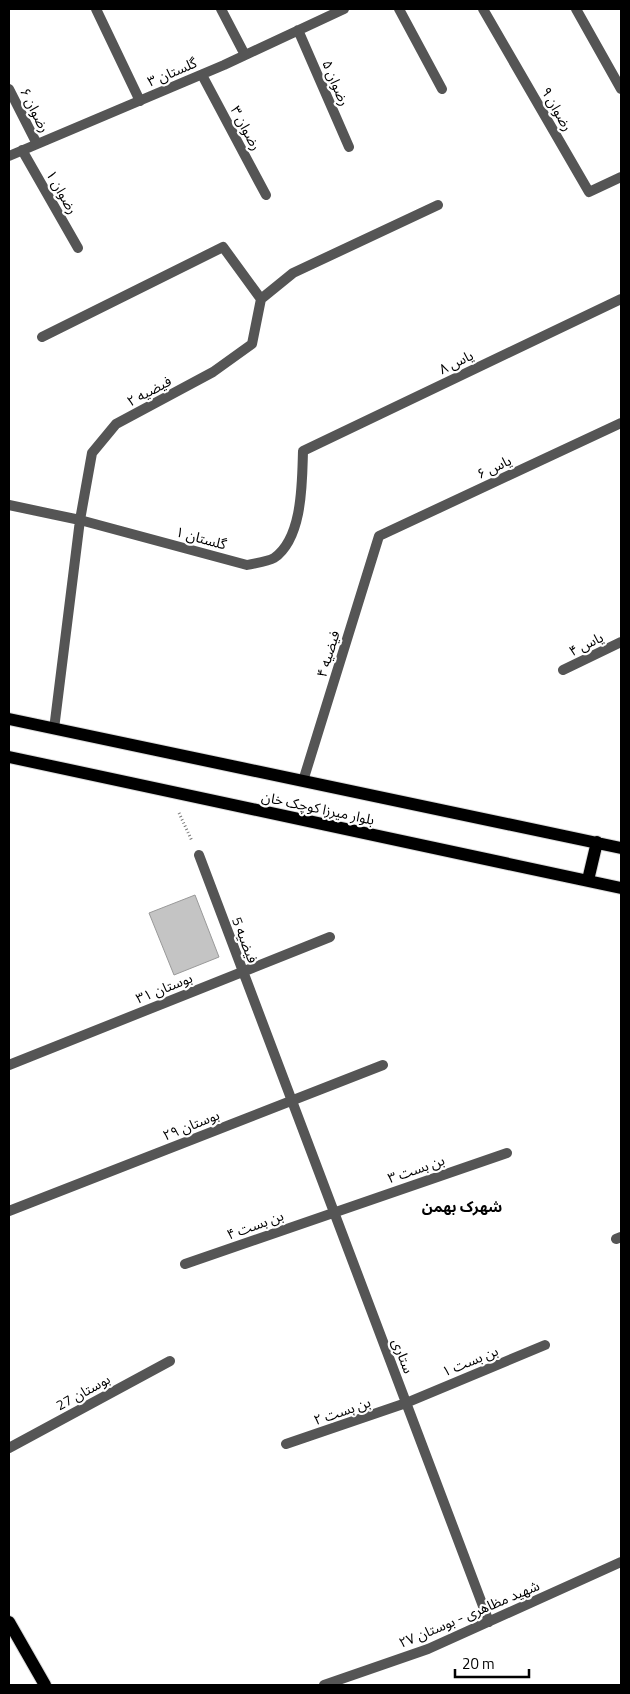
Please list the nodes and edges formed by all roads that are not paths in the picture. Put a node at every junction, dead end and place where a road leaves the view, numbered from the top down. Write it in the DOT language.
graph roads {
  1 [pos="96,9"];
  2 [pos="221,9"];
  3 [pos="344,9"];
  4 [pos="399,9"];
  5 [pos="483,9"];
  6 [pos="576,9"];
  7 [pos="298,30"];
  8 [pos="245,56"];
  9 [pos="202,75"];
  10 [pos="9,88"];
  11 [pos="442,89"];
  12 [pos="621,89"];
  13 [pos="140,100"];
  14 [pos="37,144"];
  15 [pos="349,147"];
  16 [pos="22,150"];
  17 [pos="9,156"];
  18 [pos="621,177"];
  19 [pos="266,195"];
  20 [pos="438,205"];
  21 [pos="78,248"];
  22 [pos="261,299"];
  23 [pos="621,299"];
  24 [pos="42,337"];
  25 [pos="621,423"];
  26 [pos="303,451"];
  27 [pos="9,505"];
  28 [pos="80,520"];
  29 [pos="378,536"];
  30 [pos="621,642"];
  31 [pos="563,670"];
  32 [pos="9,719"];
  33 [pos="54,729"];
  34 [pos="9,757"];
  35 [pos="303,781"];
  36 [pos="598,842"];
  37 [pos="621,848"];
  38 [pos="199,855"];
  39 [pos="588,880"];
  40 [pos="621,888"];
  41 [pos="330,937"];
  42 [pos="243,971"];
  43 [pos="9,1065"];
  44 [pos="384,1065"];
  45 [pos="291,1100"];
  46 [pos="507,1153"];
  47 [pos="9,1211"];
  48 [pos="334,1211"];
  49 [pos="185,1264"];
  50 [pos="546,1345"];
  51 [pos="170,1361"];
  52 [pos="406,1403"];
  53 [pos="286,1444"];
  54 [pos="9,1448"];
  55 [pos="621,1562"];
  56 [pos="9,1622"];
  57 [pos="489,1622"];
  58 [pos="45,1685"];
  59 [pos="324,1685"];
  1 -- 13 [label="street"];
  2 -- 8 [label="street"];
  3 -- 7 [label="street, گلستان ۳"];
  4 -- 11 [label="street"];
  5 -- 18 [label="street, رضوان ۹"];
  6 -- 12 [label="street"];
  7 -- 8 [label="street, گلستان ۳"];
  7 -- 15 [label="street, رضوان ۵"];
  8 -- 9 [label="street, گلستان ۳"];
  9 -- 13 [label="street, گلستان ۳"];
  9 -- 19 [label="street, رضوان ۳"];
  10 -- 14 [label="street, رضوان ۶"];
  13 -- 14 [label="street, گلستان ۳"];
  14 -- 16 [label="street, گلستان ۳"];
  16 -- 17 [label="street, گلستان ۳"];
  16 -- 21 [label="street, رضوان ۱"];
  20 -- 22 [label="street"];
  22 -- 24 [label="street"];
  22 -- 28 [label="street, فیضیه ۲"];
  23 -- 26 [label="street, یاس ۸"];
  25 -- 29 [label="street, یاس ۶"];
  26 -- 28 [label="street, گلستان ۱"];
  27 -- 28 [label="street, گلستان ۱"];
  28 -- 33 [label="street, فیضیه ۲"];
  29 -- 35 [label="street, فیضیه ۴"];
  30 -- 31 [label="street, یاس ۴"];
  32 -- 33 [label="main road, بلوار میرزا کوچک خان"];
  33 -- 35 [label="main road, بلوار میرزا کوچک خان"];
  34 -- 39 [label="main road, بلوار میرزا کوچک خان"];
  35 -- 36 [label="main road, بلوار میرزا کوچک خان"];
  36 -- 37 [label="main road, بلوار میرزا کوچک خان"];
  36 -- 39 [label="main road"];
  38 -- 42 [label="street, فیضیه 5"];
  39 -- 40 [label="main road, بلوار میرزا کوچک خان"];
  41 -- 42 [label="street, بوستان ۳۱"];
  42 -- 43 [label="street, بوستان ۳۱"];
  42 -- 45 [label="street, فیضیه 5"];
  44 -- 45 [label="street, بوستان ۲۹"];
  45 -- 47 [label="street, بوستان ۲۹"];
  45 -- 48 [label="street, ستاری"];
  46 -- 48 [label="street, بن بست ۳"];
  48 -- 49 [label="street, بن بست ۴"];
  48 -- 52 [label="street, ستاری"];
  50 -- 52 [label="street, ۱ بن بست"];
  51 -- 54 [label="street, بوستان 27"];
  52 -- 53 [label="street, بن بست ۲"];
  52 -- 57 [label="street, ستاری"];
  55 -- 57 [label="street, شهید مظاهری - بوستان ۲۷"];
  56 -- 58 [label="main road"];
  57 -- 59 [label="street, شهید مظاهری - بوستان ۲۷"];
}
